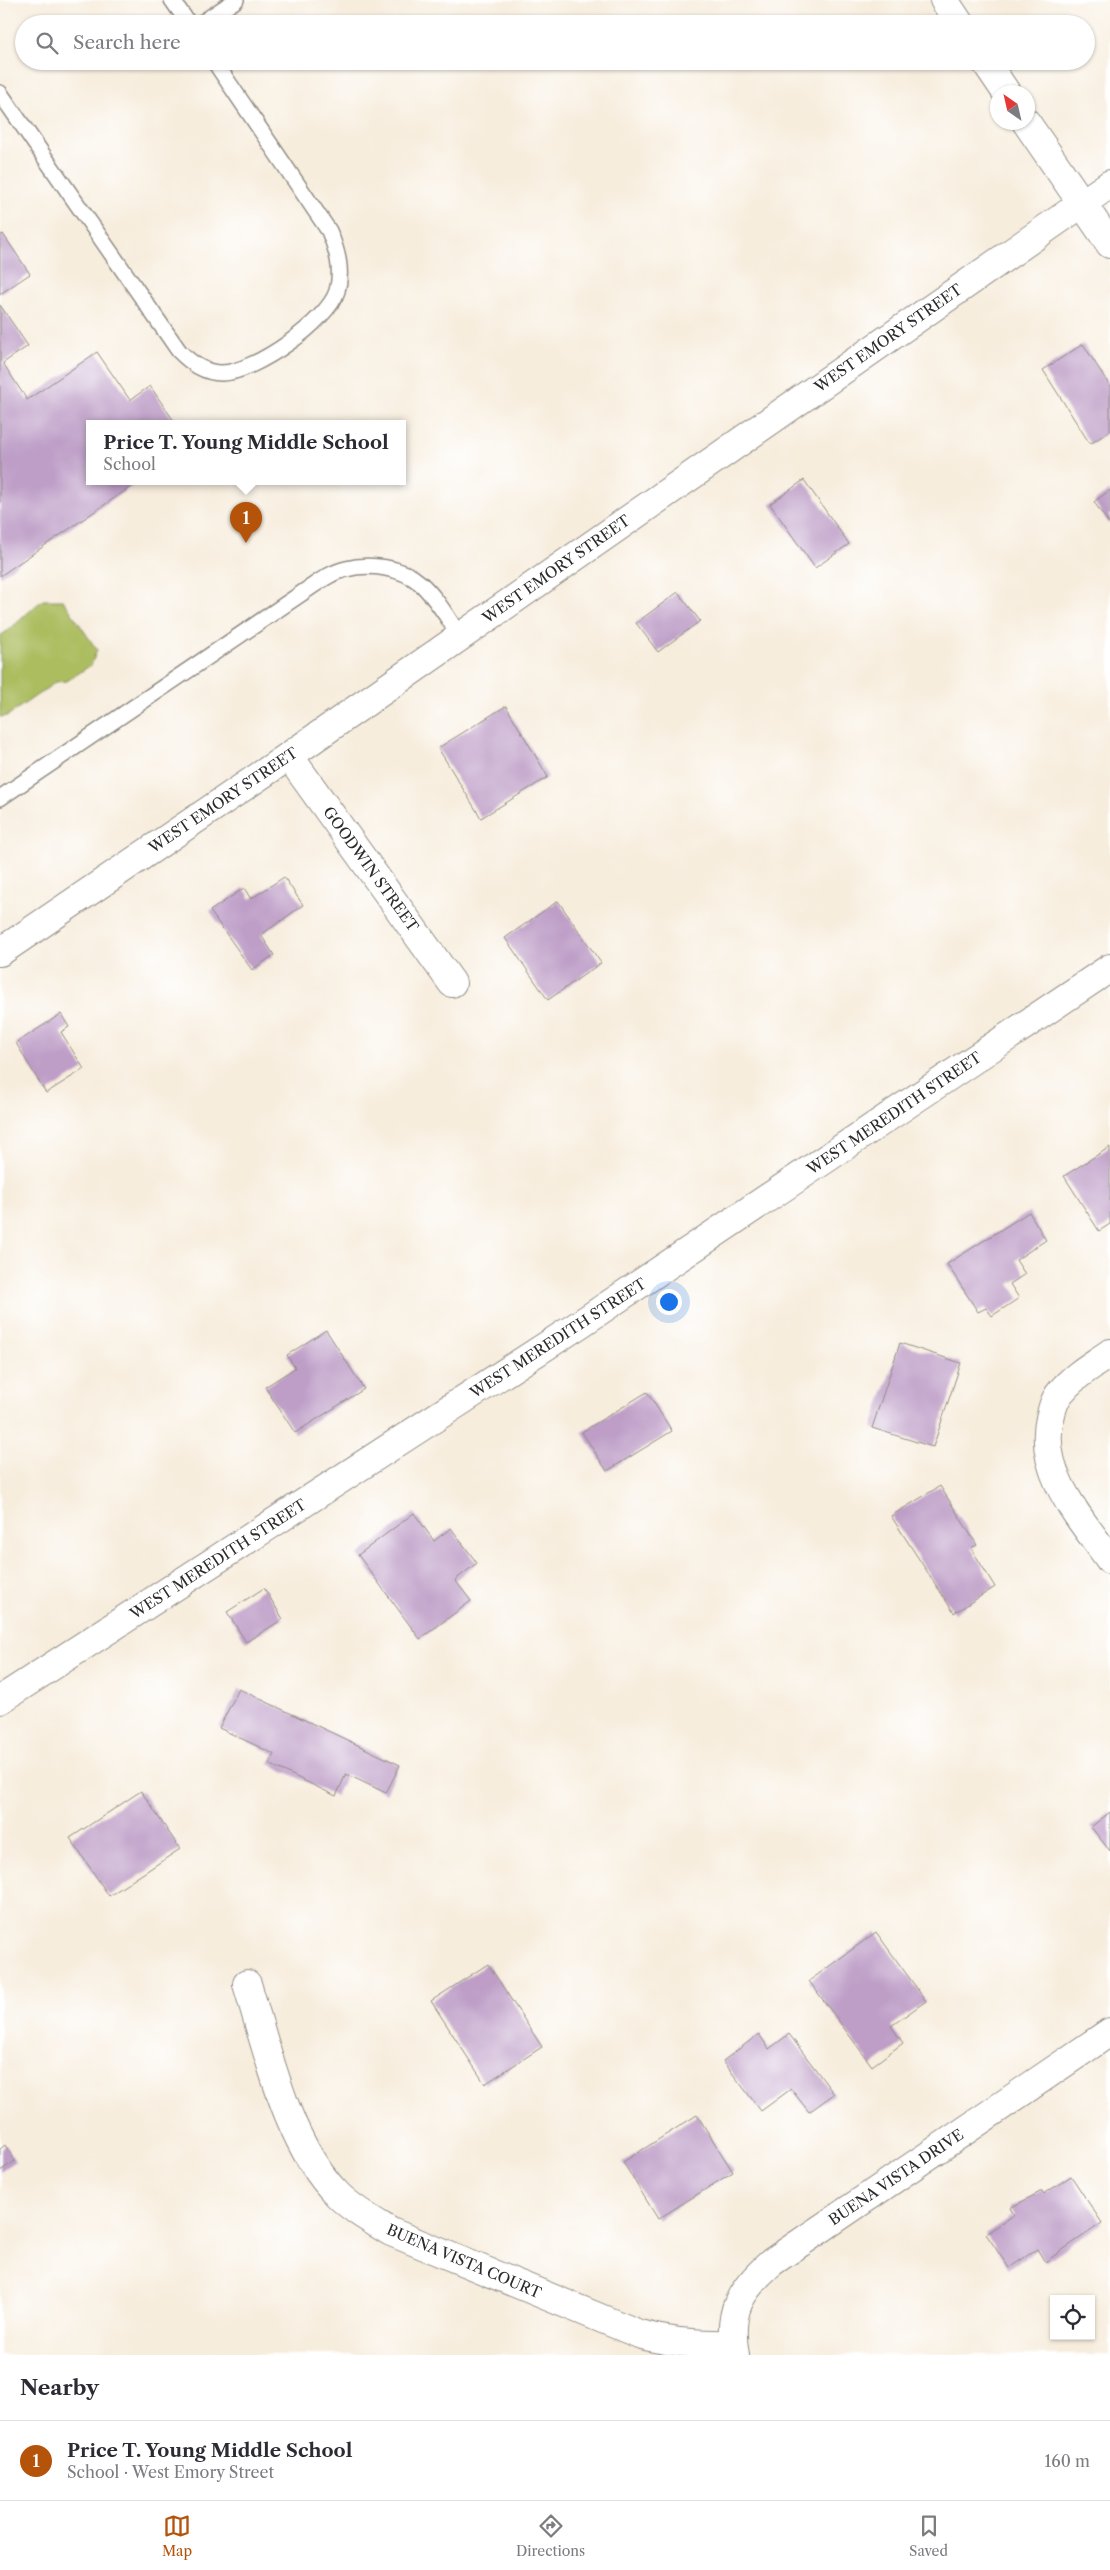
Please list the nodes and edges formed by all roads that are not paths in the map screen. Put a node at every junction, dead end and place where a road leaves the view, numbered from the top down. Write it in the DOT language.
graph roads {
  1 [pos="172,0"];
  2 [pos="236,0"];
  3 [pos="944,0"];
  4 [pos="182,15"];
  5 [pos="214,15"];
  6 [pos="954,15"];
  7 [pos="220,70"];
  8 [pos="991,70"];
  9 [pos="1001,85"];
  10 [pos="0,93"];
  11 [pos="1031,130"];
  12 [pos="1110,184"];
  13 [pos="1080,204"];
  14 [pos="1110,244"];
  15 [pos="460,636"];
  16 [pos="290,756"];
  17 [pos="0,798"];
  18 [pos="0,952"];
  19 [pos="1110,968"];
  20 [pos="452,983"];
  21 [pos="1110,1353"];
  22 [pos="1110,1560"];
  23 [pos="0,1700"];
  24 [pos="246,1984"];
  25 [pos="1110,2032"];
  26 [pos="734,2350"];
  1 -- 4 [label="lane"];
  2 -- 5 [label="lane"];
  3 -- 6 [label="street"];
  7 -- 10 [label="lane"];
  8 -- 9 [label="street"];
  11 -- 13 [label="street"];
  12 -- 13 [label="street, WEST EMORY STREET"];
  13 -- 14 [label="street"];
  13 -- 15 [label="street, WEST EMORY STREET"];
  15 -- 16 [label="street, WEST EMORY STREET"];
  15 -- 17 [label="lane"];
  16 -- 18 [label="street, WEST EMORY STREET"];
  16 -- 20 [label="street, GOODWIN STREET"];
  19 -- 23 [label="street, WEST MEREDITH STREET"];
  21 -- 22 [label="street"];
  24 -- 26 [label="street, BUENA VISTA COURT"];
  25 -- 26 [label="street, BUENA VISTA DRIVE"];
}
